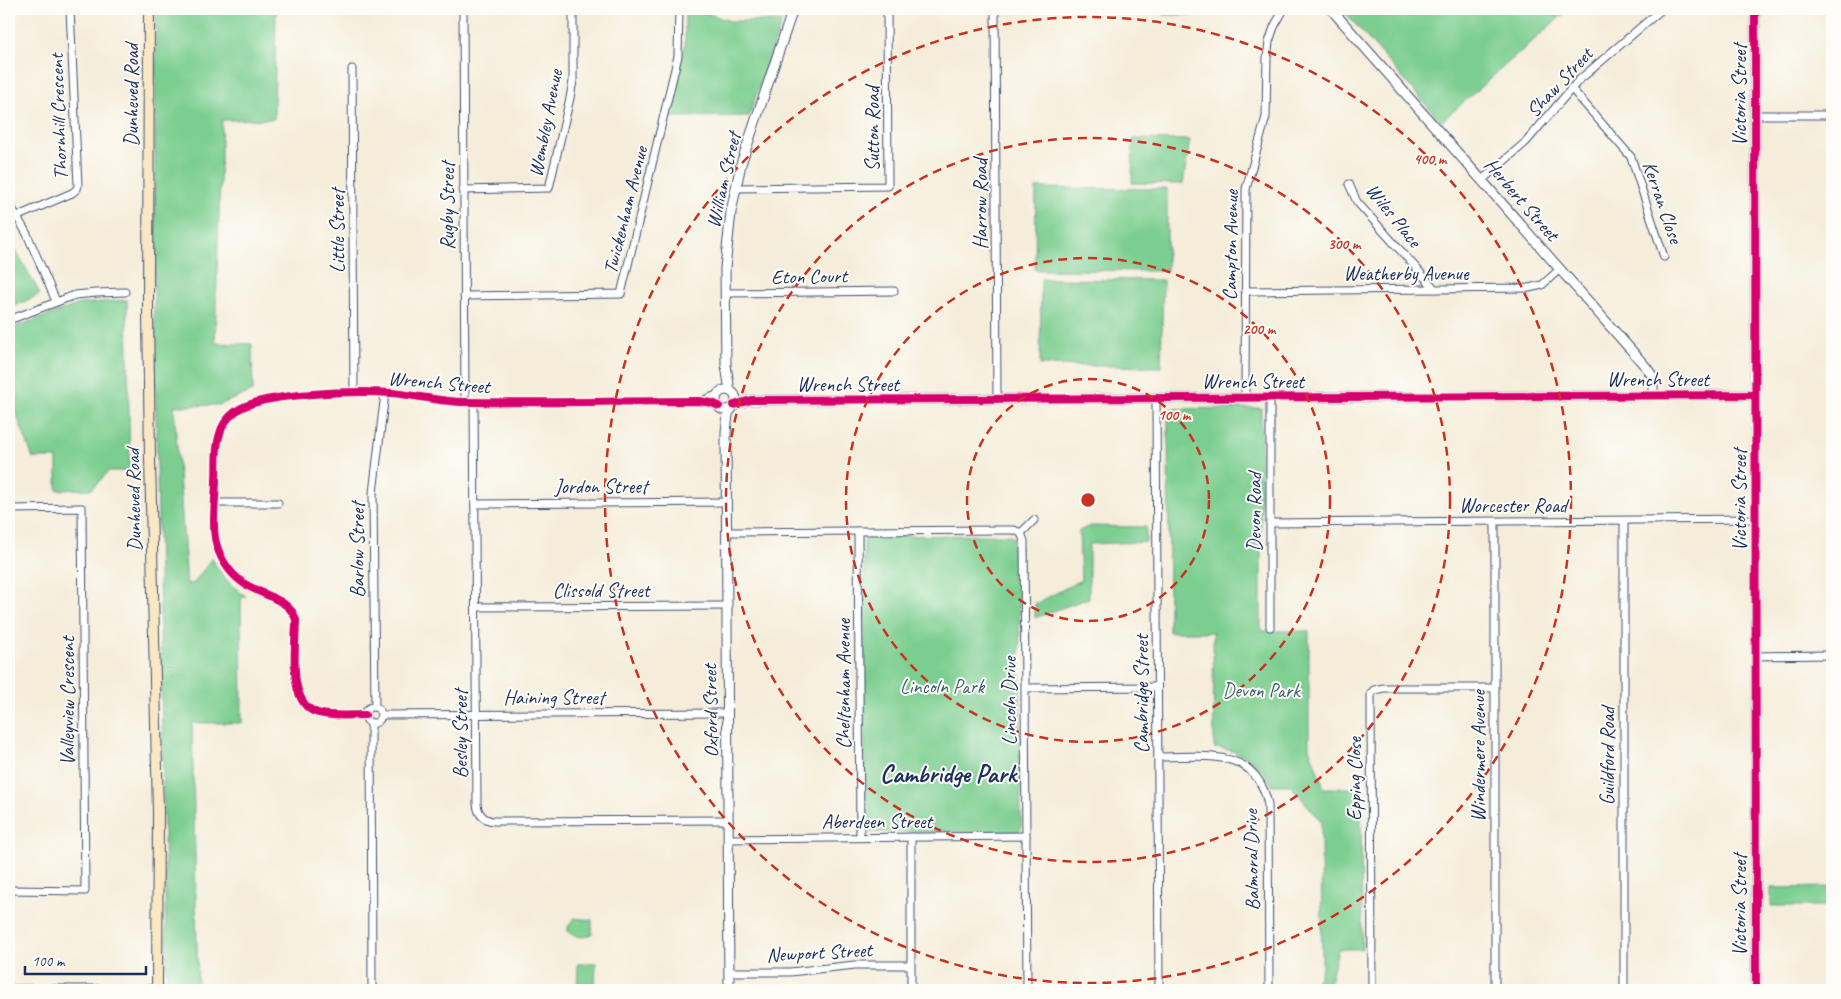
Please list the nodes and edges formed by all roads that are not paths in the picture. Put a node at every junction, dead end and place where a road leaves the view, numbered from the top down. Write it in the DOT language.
graph roads {
  1 [pos="70,9"];
  2 [pos="149,9"];
  3 [pos="463,9"];
  4 [pos="573,9"];
  5 [pos="679,9"];
  6 [pos="793,9"];
  7 [pos="887,9"];
  8 [pos="996,9"];
  9 [pos="1284,9"];
  10 [pos="1331,9"];
  11 [pos="1662,9"];
  12 [pos="1754,9"];
  13 [pos="352,68"];
  14 [pos="1571,88"];
  15 [pos="1755,115"];
  16 [pos="1832,115"];
  17 [pos="1482,180"];
  18 [pos="1349,184"];
  19 [pos="736,188"];
  20 [pos="463,190"];
  21 [pos="9,203"];
  22 [pos="18,216"];
  23 [pos="1664,257"];
  24 [pos="1560,269"];
  25 [pos="1435,288"];
  26 [pos="894,291"];
  27 [pos="1245,291"];
  28 [pos="125,292"];
  29 [pos="725,293"];
  30 [pos="464,296"];
  31 [pos="56,302"];
  32 [pos="9,320"];
  33 [pos="354,393"];
  34 [pos="384,393"];
  35 [pos="1654,395"];
  36 [pos="1755,395"];
  37 [pos="1156,398"];
  38 [pos="1246,398"];
  39 [pos="1270,398"];
  40 [pos="998,399"];
  41 [pos="726,400"];
  42 [pos="465,402"];
  43 [pos="474,402"];
  44 [pos="727,502"];
  45 [pos="215,503"];
  46 [pos="278,503"];
  47 [pos="475,504"];
  48 [pos="9,509"];
  49 [pos="1756,519"];
  50 [pos="1034,520"];
  51 [pos="1624,521"];
  52 [pos="1495,522"];
  53 [pos="1270,523"];
  54 [pos="858,531"];
  55 [pos="727,532"];
  56 [pos="1021,533"];
  57 [pos="727,606"];
  58 [pos="476,607"];
  59 [pos="1270,627"];
  60 [pos="1832,655"];
  61 [pos="1756,656"];
  62 [pos="1157,687"];
  63 [pos="1025,688"];
  64 [pos="1494,688"];
  65 [pos="374,707"];
  66 [pos="728,713"];
  67 [pos="476,714"];
  68 [pos="365,715"];
  69 [pos="381,715"];
  70 [pos="371,723"];
  71 [pos="1158,757"];
  72 [pos="729,820"];
  73 [pos="1026,836"];
  74 [pos="860,837"];
  75 [pos="910,837"];
  76 [pos="728,838"];
  77 [pos="9,890"];
  78 [pos="910,965"];
  79 [pos="729,972"];
  80 [pos="9,990"];
  81 [pos="88,990"];
  82 [pos="151,990"];
  83 [pos="158,990"];
  84 [pos="372,990"];
  85 [pos="729,990"];
  86 [pos="911,990"];
  87 [pos="1027,990"];
  88 [pos="1159,990"];
  89 [pos="1269,990"];
  90 [pos="1372,990"];
  91 [pos="1495,990"];
  92 [pos="1624,990"];
  93 [pos="1756,990"];
  1 -- 22 [label="street, Thornhill Crescent"];
  2 -- 83 [label="main road, Dunheved Road"];
  3 -- 20 [label="street, Rugby Street"];
  4 -- 20 [label="street, Wembley Avenue"];
  5 -- 30 [label="street, Twickenham Avenue"];
  6 -- 19 [label="street, William Street"];
  7 -- 19 [label="street, Sutton Road"];
  8 -- 40 [label="street, Harrow Road"];
  9 -- 27 [label="street, Campton Avenue"];
  10 -- 17 [label="street, Herbert Street"];
  11 -- 14 [label="street, Shaw Street"];
  12 -- 15 [label="street, Victoria Street"];
  13 -- 33 [label="street, Little Street"];
  14 -- 17 [label="street, Shaw Street"];
  14 -- 23 [label="street, Kerran Close"];
  15 -- 16 [label="street"];
  15 -- 36 [label="street, Victoria Street"];
  17 -- 24 [label="street, Herbert Street"];
  18 -- 25 [label="street, Wiles Place"];
  19 -- 29 [label="street, William Street"];
  20 -- 30 [label="street, Rugby Street"];
  21 -- 22 [label="street"];
  22 -- 31 [label="street"];
  24 -- 25 [label="street, Weatherby Avenue"];
  24 -- 35 [label="street, Herbert Street"];
  25 -- 27 [label="street, Weatherby Avenue"];
  26 -- 29 [label="street, Eton Court"];
  27 -- 38 [label="street, Campton Avenue"];
  28 -- 31 [label="street"];
  29 -- 41 [label="street, William Street"];
  30 -- 42 [label="street, Rugby Street"];
  31 -- 32 [label="street"];
  33 -- 34 [label="street, Wrench Street"];
  33 -- 45 [label="street, Wrench Street"];
  34 -- 42 [label="street, Wrench Street"];
  34 -- 65 [label="street, Barlow Street"];
  35 -- 36 [label="street, Wrench Street"];
  35 -- 39 [label="street, Wrench Street"];
  36 -- 49 [label="street, Victoria Street"];
  37 -- 38 [label="street, Wrench Street"];
  37 -- 40 [label="street, Wrench Street"];
  37 -- 62 [label="street, Cambridge Street"];
  38 -- 39 [label="street, Wrench Street"];
  39 -- 53 [label="street, Devon Road"];
  40 -- 41 [label="street, Wrench Street"];
  41 -- 43 [label="street, Wrench Street"];
  41 -- 44 [label="street, Oxford Street"];
  42 -- 43 [label="street, Wrench Street"];
  43 -- 47 [label="street, Besley Street"];
  44 -- 47 [label="street, Jordon Street"];
  44 -- 55 [label="street, Oxford Street"];
  45 -- 46 [label="street"];
  45 -- 68 [label="street"];
  47 -- 58 [label="street, Besley Street"];
  48 -- 77 [label="street, Valleyview Crescent"];
  49 -- 51 [label="street, Worcester Road"];
  49 -- 61 [label="street, Victoria Street"];
  50 -- 56 [label="street"];
  51 -- 52 [label="street, Worcester Road"];
  51 -- 92 [label="street, Guildford Road"];
  52 -- 53 [label="street, Worcester Road"];
  52 -- 64 [label="street, Windermere Avenue"];
  53 -- 59 [label="street, Devon Road"];
  54 -- 55 [label="street"];
  54 -- 56 [label="street"];
  54 -- 74 [label="street, Cheltenham Avenue"];
  55 -- 57 [label="street, Oxford Street"];
  56 -- 63 [label="street, Lincoln Drive"];
  57 -- 58 [label="street, Clissold Street"];
  57 -- 66 [label="street, Oxford Street"];
  58 -- 67 [label="street, Besley Street"];
  60 -- 61 [label="street"];
  61 -- 93 [label="street, Victoria Street"];
  62 -- 63 [label="street"];
  62 -- 71 [label="street, Cambridge Street"];
  63 -- 73 [label="street, Lincoln Drive"];
  64 -- 90 [label="street, Epping Close"];
  64 -- 91 [label="street, Windermere Avenue"];
  65 -- 68 [label="street"];
  65 -- 69 [label="street"];
  66 -- 67 [label="street, Haining Street"];
  66 -- 72 [label="street, Oxford Street"];
  67 -- 69 [label="street, Haining Street"];
  67 -- 72 [label="street, Besley Street"];
  68 -- 70 [label="street"];
  69 -- 70 [label="street"];
  70 -- 84 [label="street"];
  71 -- 88 [label="street, Cambridge Street"];
  71 -- 89 [label="street, Balmoral Drive"];
  72 -- 76 [label="street, Oxford Street"];
  73 -- 75 [label="street, Aberdeen Street"];
  73 -- 87 [label="street, Lincoln Drive"];
  74 -- 75 [label="street, Aberdeen Street"];
  74 -- 76 [label="street, Aberdeen Street"];
  75 -- 78 [label="street"];
  76 -- 79 [label="street, Oxford Street"];
  78 -- 79 [label="street, Newport Street"];
  78 -- 86 [label="street"];
  79 -- 85 [label="street, Oxford Street"];
  80 -- 81 [label="street"];
  81 -- 82 [label="street"];
}
